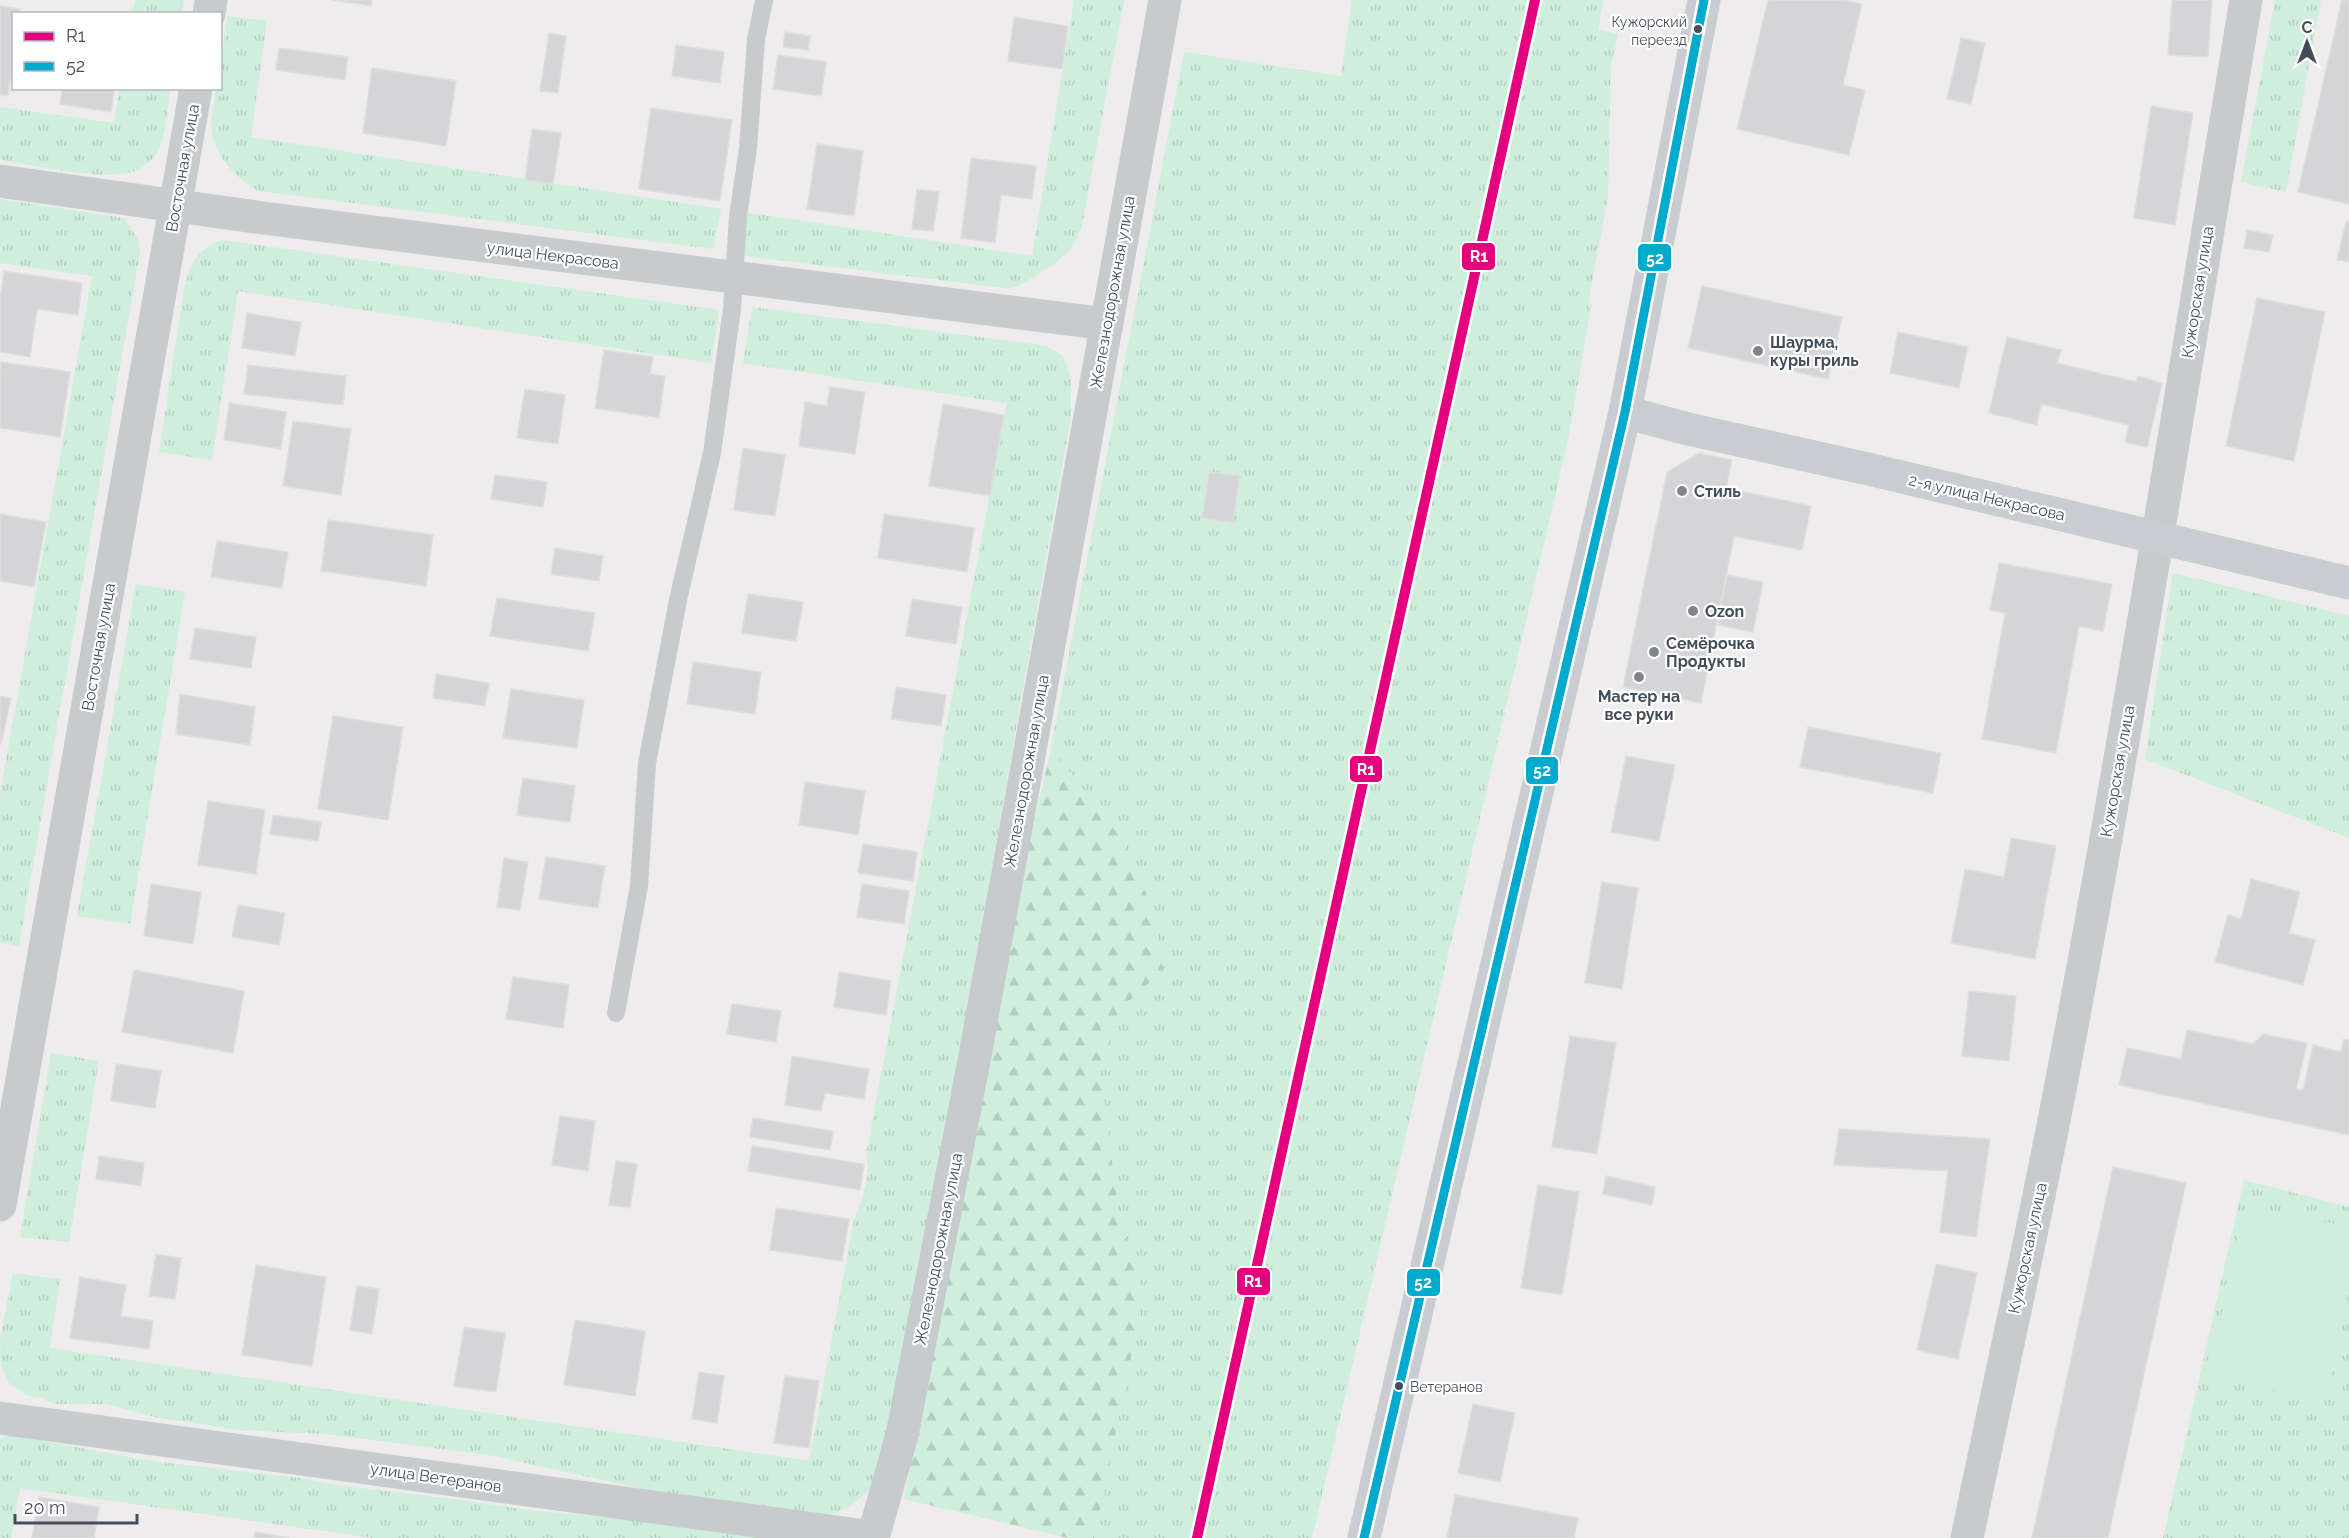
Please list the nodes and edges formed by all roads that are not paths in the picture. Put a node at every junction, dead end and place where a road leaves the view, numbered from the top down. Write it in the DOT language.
graph roads {
  1 [pos="764,0"];
  2 [pos="1165,0"];
  3 [pos="1704,0"];
  4 [pos="2246,0"];
  5 [pos="196,90"];
  6 [pos="0,181"];
  7 [pos="176,206"];
  8 [pos="734,278"];
  9 [pos="1107,324"];
  10 [pos="1625,412"];
  11 [pos="2157,538"];
  12 [pos="2349,583"];
  13 [pos="616,1012"];
  14 [pos="0,1205"];
  15 [pos="0,1418"];
  16 [pos="873,1538"];
  17 [pos="1364,1538"];
  18 [pos="1967,1538"];
  1 -- 8 [label="lane"];
  2 -- 9 [label="street, Железнодорожная улица"];
  3 -- 10 [label="main road"];
  4 -- 11 [label="street, Кужорская улица"];
  5 -- 7 [label="street, Восточная улица"];
  6 -- 7 [label="street, улица Некрасова"];
  7 -- 8 [label="street, улица Некрасова"];
  7 -- 14 [label="street, Восточная улица"];
  8 -- 9 [label="street, улица Некрасова"];
  8 -- 13 [label="lane"];
  9 -- 16 [label="street, Железнодорожная улица"];
  10 -- 11 [label="main road, 2-я улица Некрасова"];
  10 -- 17 [label="main road"];
  11 -- 12 [label="main road, 2-я улица Некрасова"];
  11 -- 18 [label="street, Кужорская улица"];
  15 -- 16 [label="street, улица Ветеранов"];
}
